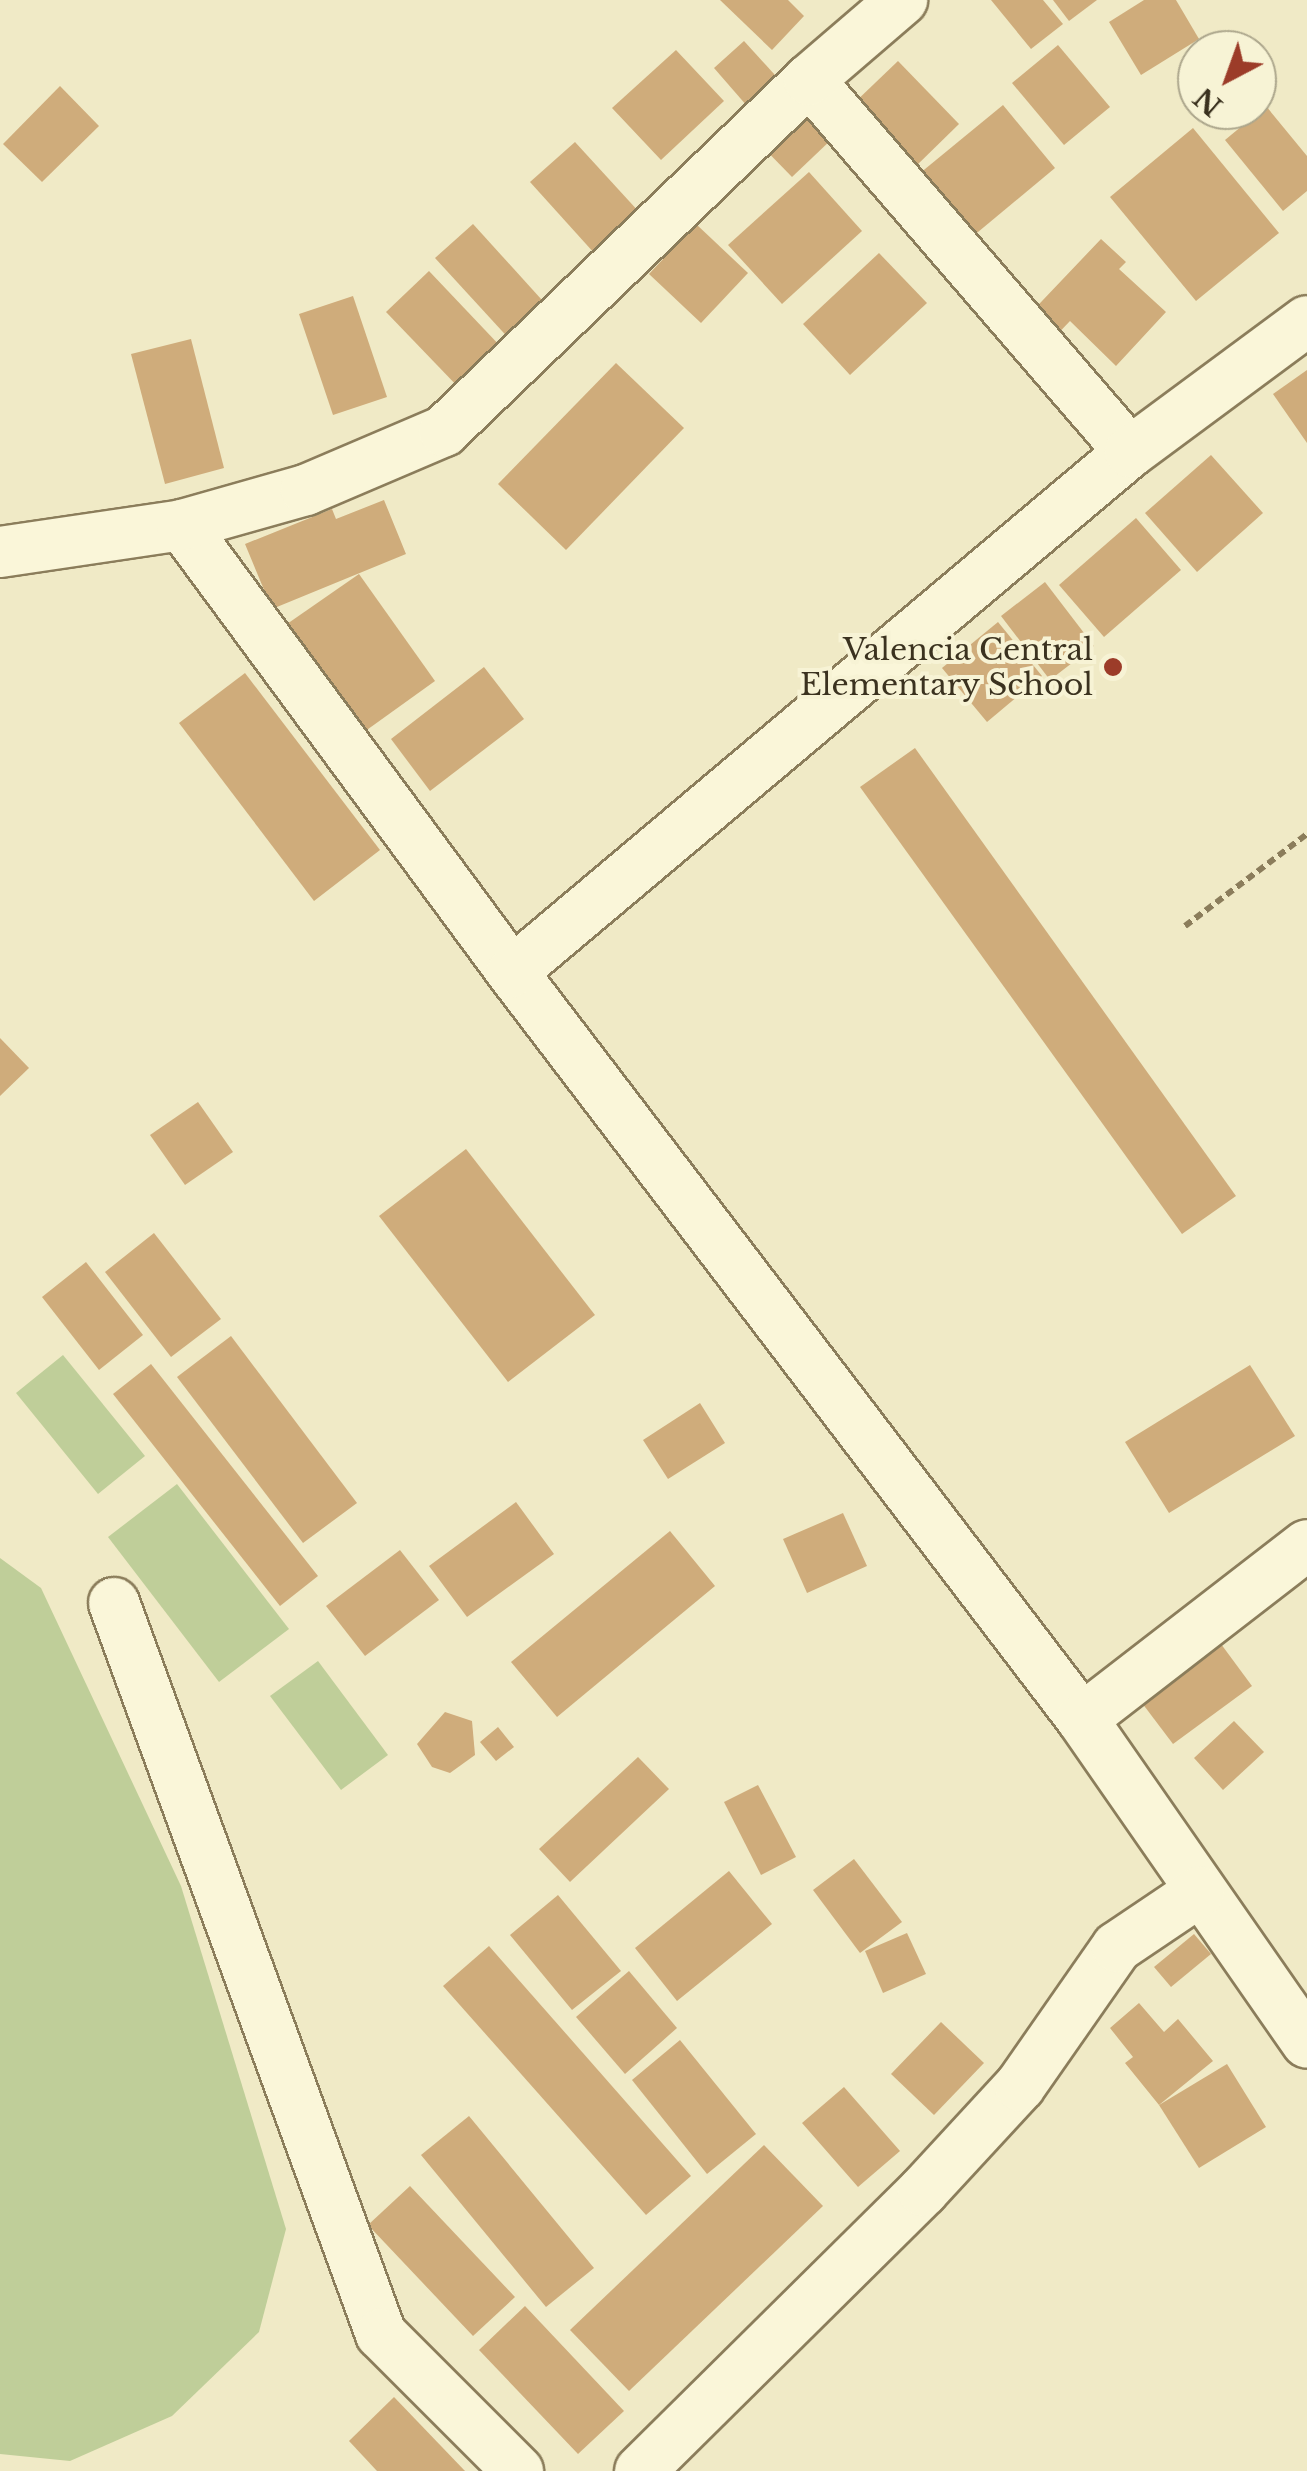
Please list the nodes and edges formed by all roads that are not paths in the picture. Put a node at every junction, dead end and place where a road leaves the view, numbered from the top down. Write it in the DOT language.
graph roads {
  1 [pos="884,6"];
  2 [pos="809,80"];
  3 [pos="1307,321"];
  4 [pos="1130,452"];
  5 [pos="182,525"];
  6 [pos="0,552"];
  7 [pos="512,972"];
  8 [pos="1307,1545"];
  9 [pos="114,1603"];
  10 [pos="1082,1719"];
  11 [pos="1199,1892"];
  12 [pos="1307,2043"];
  13 [pos="518,2471"];
  14 [pos="640,2471"];
  1 -- 2 [label="street"];
  2 -- 4 [label="street"];
  2 -- 5 [label="street"];
  3 -- 4 [label="street"];
  4 -- 7 [label="street"];
  5 -- 6 [label="street"];
  5 -- 7 [label="street"];
  7 -- 10 [label="street"];
  8 -- 10 [label="street"];
  9 -- 13 [label="street"];
  10 -- 11 [label="street"];
  11 -- 12 [label="street"];
  11 -- 14 [label="street"];
}
